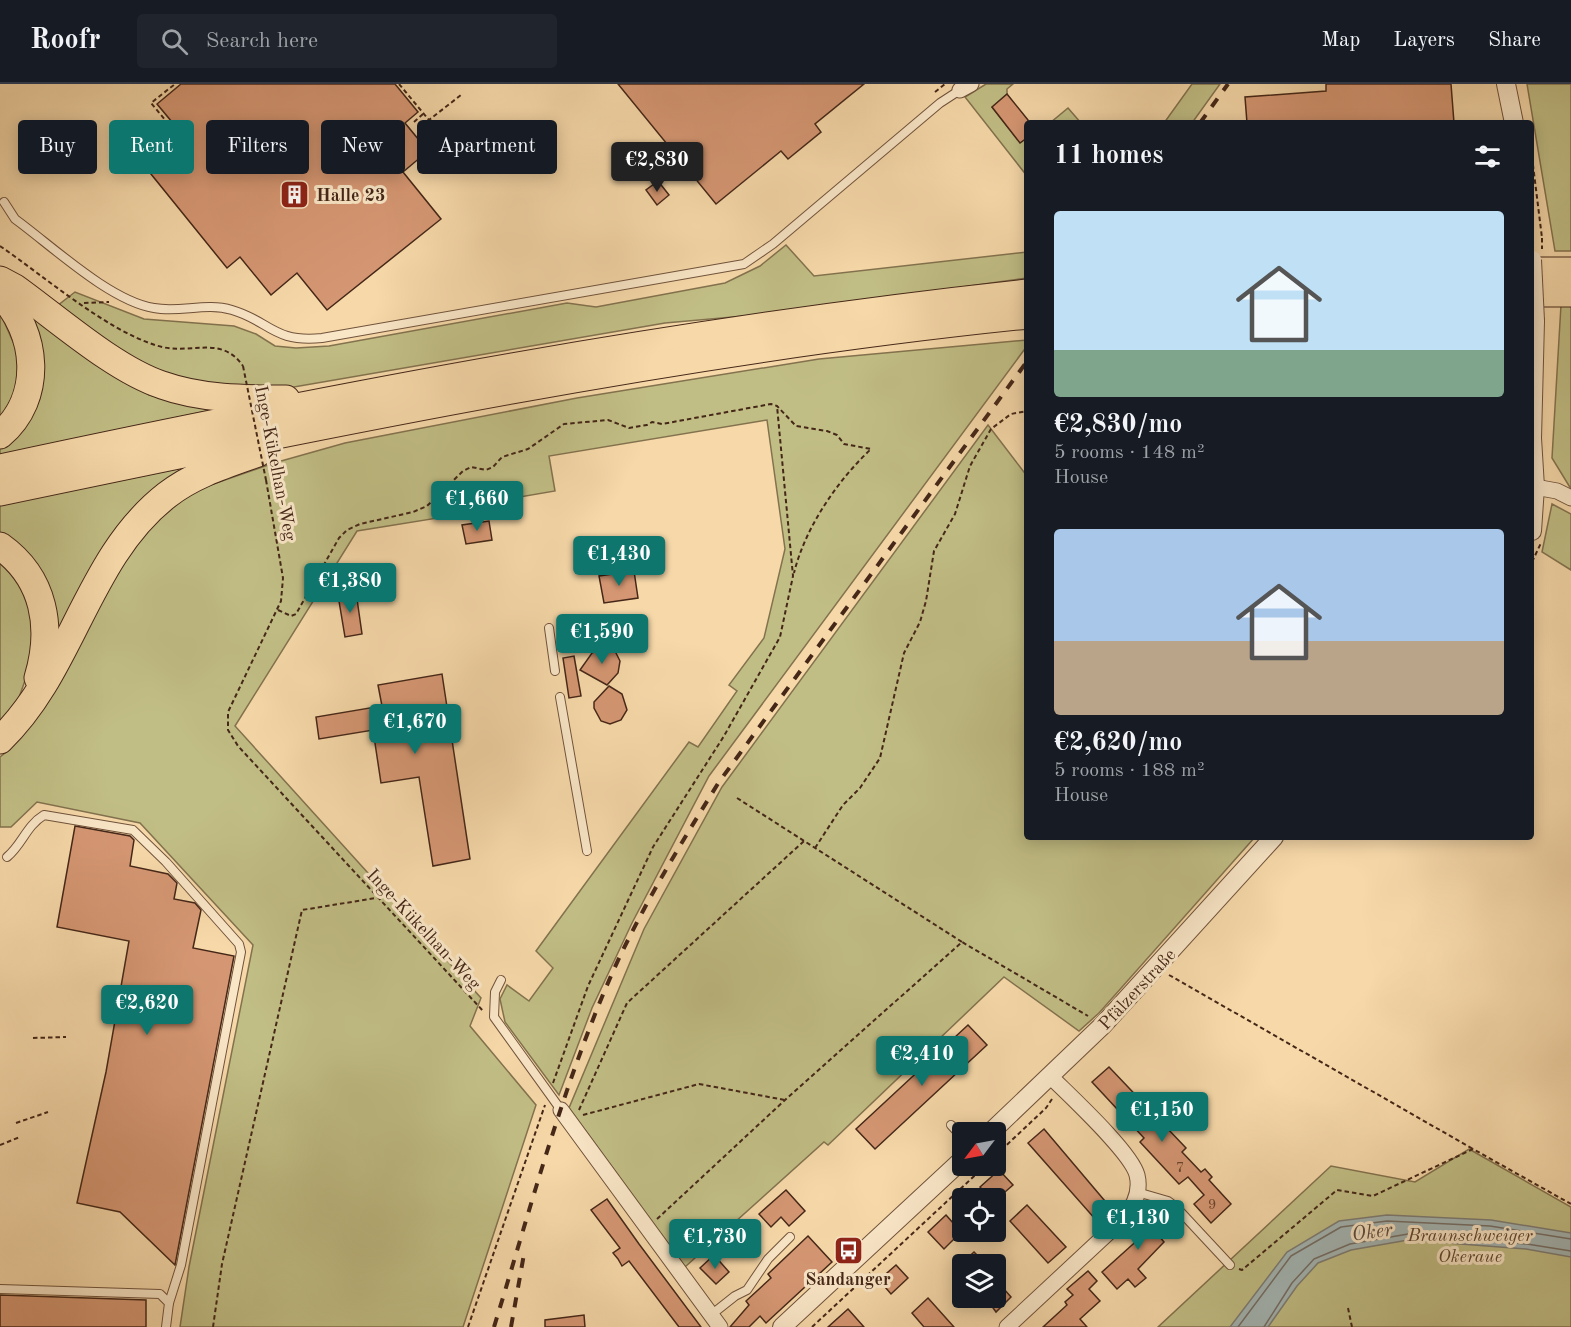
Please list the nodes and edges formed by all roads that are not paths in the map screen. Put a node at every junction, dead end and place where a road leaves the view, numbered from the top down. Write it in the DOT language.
graph roads {
  1 [pos="1506,84"];
  2 [pos="966,87"];
  3 [pos="1513,120"];
  4 [pos="4,201"];
  5 [pos="1534,271"];
  6 [pos="1571,271"];
  7 [pos="0,280"];
  8 [pos="1534,293"];
  9 [pos="0,294"];
  10 [pos="1024,294"];
  11 [pos="1571,294"];
  12 [pos="1534,301"];
  13 [pos="1024,315"];
  14 [pos="1534,345"];
  15 [pos="353,409"];
  16 [pos="0,435"];
  17 [pos="1534,455"];
  18 [pos="0,468"];
  19 [pos="1535,487"];
  20 [pos="0,492"];
  21 [pos="1571,498"];
  22 [pos="1534,502"];
  23 [pos="0,546"];
  24 [pos="549,628"];
  25 [pos="555,671"];
  26 [pos="560,697"];
  27 [pos="21,715"];
  28 [pos="0,740"];
  29 [pos="1271,840"];
  30 [pos="587,851"];
  31 [pos="6,857"];
  32 [pos="501,980"];
  33 [pos="1056,1081"];
  34 [pos="561,1110"];
  35 [pos="1004,1122"];
  36 [pos="952,1169"];
  37 [pos="1137,1192"];
  38 [pos="790,1237"];
  39 [pos="1230,1265"];
  40 [pos="0,1289"];
  41 [pos="169,1303"];
  42 [pos="716,1321"];
  43 [pos="166,1327"];
  44 [pos="782,1327"];
  45 [pos="1007,1327"];
  1 -- 3 [label="street"];
  2 -- 4 [label="lane"];
  5 -- 6 [label="highway"];
  7 -- 15 [label="highway"];
  8 -- 11 [label="highway"];
  9 -- 16 [label="highway"];
  10 -- 15 [label="highway"];
  12 -- 14 [label="street, bridge"];
  13 -- 15 [label="highway"];
  15 -- 18 [label="highway"];
  15 -- 20 [label="highway"];
  15 -- 27 [label="highway"];
  17 -- 19 [label="street"];
  19 -- 21 [label="street"];
  19 -- 22 [label="street"];
  23 -- 27 [label="highway"];
  24 -- 25 [label="lane"];
  26 -- 30 [label="lane"];
  27 -- 28 [label="highway"];
  29 -- 33 [label="street, Pfälzerstraße"];
  31 -- 41 [label="lane"];
  32 -- 34 [label="lane"];
  33 -- 35 [label="street, Pfälzerstraße"];
  33 -- 37 [label="street"];
  34 -- 42 [label="street"];
  36 -- 44 [label="street"];
  37 -- 39 [label="lane"];
  37 -- 45 [label="street"];
  38 -- 42 [label="lane"];
  40 -- 41 [label="lane"];
  41 -- 43 [label="lane"];
}
